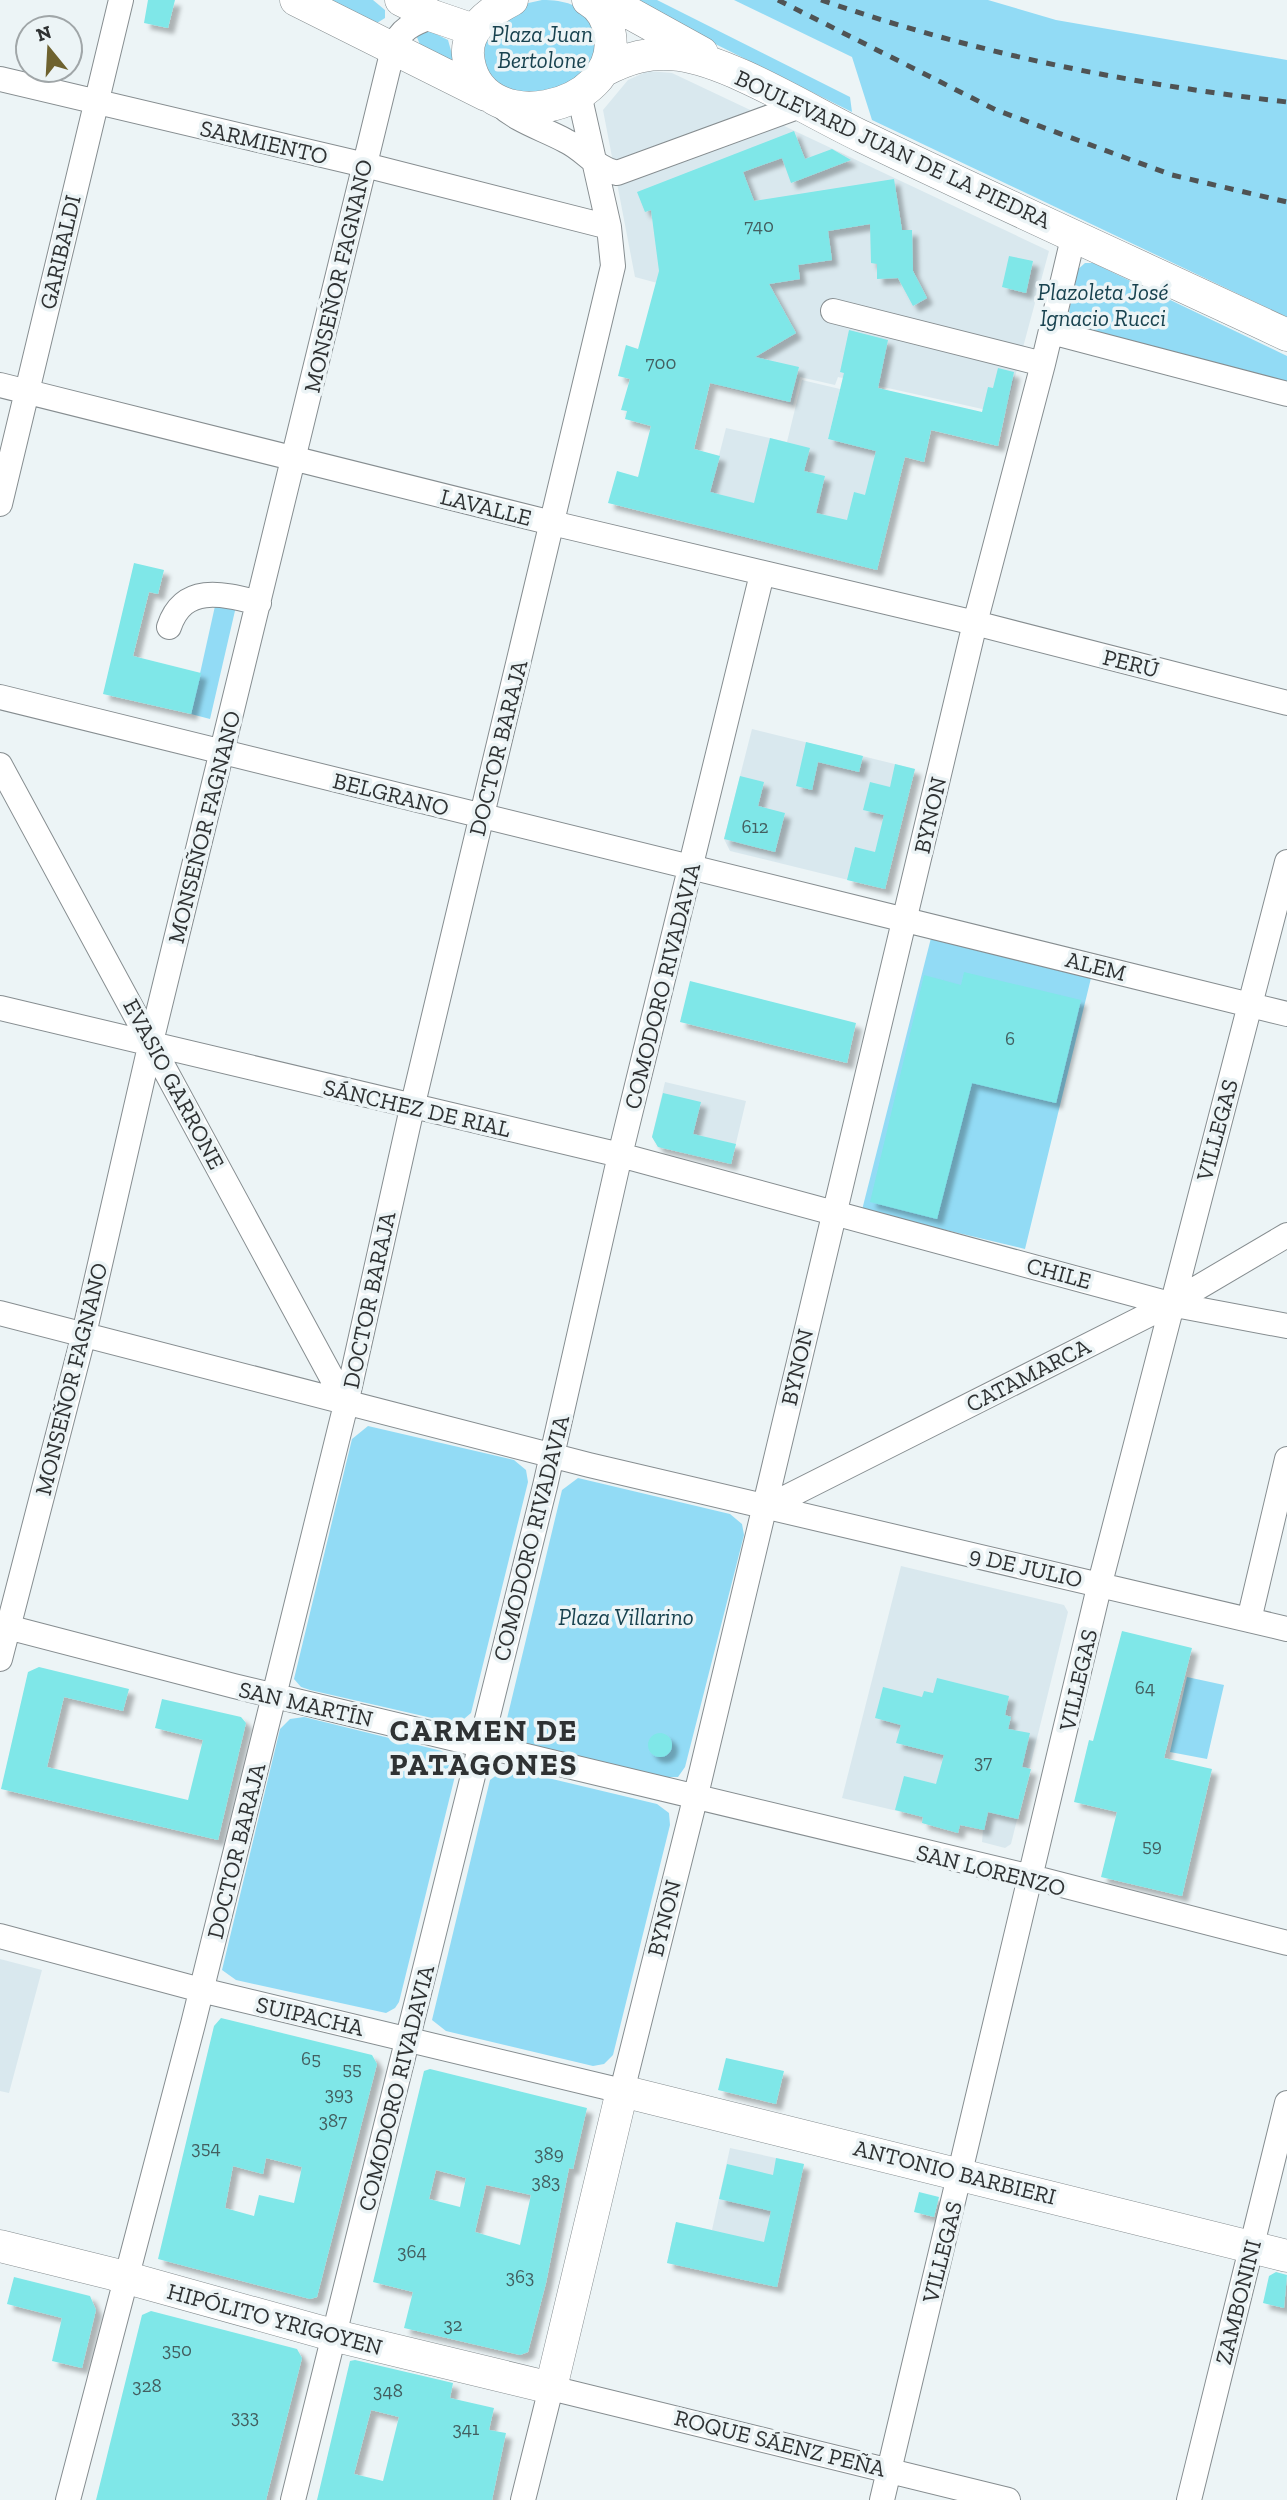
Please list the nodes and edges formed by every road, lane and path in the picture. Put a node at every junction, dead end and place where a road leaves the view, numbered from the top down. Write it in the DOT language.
graph roads {
  1 [pos="121,0"];
  2 [pos="296,0"];
  3 [pos="401,0"];
  4 [pos="591,1"];
  5 [pos="491,12"];
  6 [pos="433,16"];
  7 [pos="393,49"];
  8 [pos="713,63"];
  9 [pos="603,71"];
  10 [pos="0,79"];
  11 [pos="579,94"];
  12 [pos="490,97"];
  13 [pos="95,103"];
  14 [pos="800,107"];
  15 [pos="365,165"];
  16 [pos="596,165"];
  17 [pos="609,228"];
  18 [pos="1074,234"];
  19 [pos="833,311"];
  20 [pos="1051,332"];
  21 [pos="1287,335"];
  22 [pos="1043,364"];
  23 [pos="0,385"];
  24 [pos="26,391"];
  25 [pos="1287,394"];
  26 [pos="294,460"];
  27 [pos="0,504"];
  28 [pos="552,523"];
  29 [pos="762,574"];
  30 [pos="259,603"];
  31 [pos="975,623"];
  32 [pos="169,628"];
  33 [pos="0,697"];
  34 [pos="1287,703"];
  35 [pos="222,752"];
  36 [pos="0,765"];
  37 [pos="482,817"];
  38 [pos="1287,862"];
  39 [pos="692,868"];
  40 [pos="906,918"];
  41 [pos="1251,1005"];
  42 [pos="0,1008"];
  43 [pos="1287,1014"];
  44 [pos="151,1042"];
  45 [pos="412,1108"];
  46 [pos="620,1155"];
  47 [pos="832,1212"];
  48 [pos="1287,1235"];
  49 [pos="1170,1304"];
  50 [pos="0,1313"];
  51 [pos="1287,1326"];
  52 [pos="84,1334"];
  53 [pos="346,1404"];
  54 [pos="552,1456"];
  55 [pos="1287,1459"];
  56 [pos="765,1508"];
  57 [pos="1100,1583"];
  58 [pos="1249,1620"];
  59 [pos="4,1626"];
  60 [pos="1287,1629"];
  61 [pos="0,1659"];
  62 [pos="274,1696"];
  63 [pos="481,1745"];
  64 [pos="695,1799"];
  65 [pos="1031,1877"];
  66 [pos="0,1936"];
  67 [pos="1287,1943"];
  68 [pos="201,1990"];
  69 [pos="407,2039"];
  70 [pos="622,2091"];
  71 [pos="1287,2104"];
  72 [pos="961,2173"];
  73 [pos="0,2246"];
  74 [pos="1252,2248"];
  75 [pos="1287,2256"];
  76 [pos="128,2280"];
  77 [pos="336,2336"];
  78 [pos="551,2388"];
  79 [pos="889,2470"];
  80 [pos="68,2500"];
  81 [pos="293,2500"];
  82 [pos="523,2500"];
  83 [pos="882,2500"];
  84 [pos="1008,2500"];
  85 [pos="1189,2500"];
  1 -- 13 [label="street, GARIBALDI"];
  2 -- 7 [label="main road, BOULEVARD JUAN DE LA PIEDRA"];
  3 -- 6 [label="main road"];
  4 -- 8 [label="main road, BOULEVARD JUAN DE LA PIEDRA"];
  4 -- 9 [label="main road, BOULEVARD JUAN DE LA PIEDRA"];
  5 -- 6 [label="main road"];
  5 -- 12 [label="main road"];
  6 -- 7 [label="street, MONSEÑOR FAGNANO"];
  7 -- 12 [label="main road, BOULEVARD JUAN DE LA PIEDRA"];
  7 -- 15 [label="street, MONSEÑOR FAGNANO"];
  8 -- 9 [label="main road, BOULEVARD JUAN DE LA PIEDRA"];
  8 -- 14 [label="main road, BOULEVARD JUAN DE LA PIEDRA"];
  9 -- 11 [label="main road, BOULEVARD JUAN DE LA PIEDRA"];
  10 -- 13 [label="street, SARMIENTO"];
  11 -- 12 [label="main road, BOULEVARD JUAN DE LA PIEDRA"];
  11 -- 16 [label="street, DOCTOR BARAJA"];
  12 -- 16 [label="street"];
  13 -- 15 [label="street, SARMIENTO"];
  13 -- 24 [label="street, GARIBALDI"];
  14 -- 16 [label="street"];
  14 -- 18 [label="main road, BOULEVARD JUAN DE LA PIEDRA"];
  15 -- 17 [label="street, SARMIENTO"];
  15 -- 26 [label="street, MONSEÑOR FAGNANO"];
  16 -- 17 [label="street, DOCTOR BARAJA"];
  17 -- 28 [label="street, DOCTOR BARAJA"];
  18 -- 20 [label="street, BYNON"];
  18 -- 21 [label="main road, BOULEVARD JUAN DE LA PIEDRA"];
  19 -- 22 [label="street"];
  20 -- 22 [label="street, BYNON"];
  20 -- 25 [label="street"];
  22 -- 31 [label="street, BYNON"];
  23 -- 24 [label="street, LAVALLE"];
  24 -- 26 [label="street, LAVALLE"];
  24 -- 27 [label="street, GARIBALDI"];
  26 -- 28 [label="street, LAVALLE"];
  26 -- 30 [label="street, MONSEÑOR FAGNANO"];
  28 -- 29 [label="street, LAVALLE"];
  28 -- 37 [label="street, DOCTOR BARAJA"];
  29 -- 31 [label="street, LAVALLE"];
  29 -- 39 [label="street, COMODORO RIVADAVIA"];
  30 -- 32 [label="street"];
  30 -- 35 [label="street, MONSEÑOR FAGNANO"];
  31 -- 34 [label="street, PERÚ"];
  31 -- 40 [label="street, BYNON"];
  33 -- 35 [label="street, BELGRANO"];
  35 -- 37 [label="street, BELGRANO"];
  35 -- 44 [label="street, MONSEÑOR FAGNANO"];
  36 -- 44 [label="street, EVASIO GARRONE"];
  37 -- 39 [label="street, BELGRANO"];
  37 -- 45 [label="street, DOCTOR BARAJA"];
  38 -- 41 [label="street, VILLEGAS"];
  39 -- 40 [label="street, BELGRANO"];
  39 -- 46 [label="street, COMODORO RIVADAVIA"];
  40 -- 41 [label="street, ALEM"];
  40 -- 47 [label="street, BYNON"];
  41 -- 43 [label="street, ALEM"];
  41 -- 49 [label="street, VILLEGAS"];
  42 -- 44 [label="street, SÁNCHEZ DE RIAL"];
  44 -- 45 [label="street, SÁNCHEZ DE RIAL"];
  44 -- 52 [label="street, MONSEÑOR FAGNANO"];
  44 -- 53 [label="street, EVASIO GARRONE"];
  45 -- 46 [label="street, SÁNCHEZ DE RIAL"];
  45 -- 53 [label="street, DOCTOR BARAJA"];
  46 -- 47 [label="street, SÁNCHEZ DE RIAL"];
  46 -- 54 [label="street, COMODORO RIVADAVIA"];
  47 -- 49 [label="street, CHILE"];
  47 -- 56 [label="street, BYNON"];
  48 -- 49 [label="street, CATAMARCA"];
  49 -- 51 [label="street, CHILE"];
  49 -- 56 [label="street, CATAMARCA"];
  49 -- 57 [label="street, VILLEGAS"];
  50 -- 52 [label="street, 9 DE JULIO"];
  52 -- 53 [label="street, 9 DE JULIO"];
  52 -- 59 [label="street, MONSEÑOR FAGNANO"];
  53 -- 54 [label="street, 9 DE JULIO"];
  53 -- 62 [label="street, DOCTOR BARAJA"];
  54 -- 56 [label="street, 9 DE JULIO"];
  54 -- 63 [label="street, COMODORO RIVADAVIA"];
  55 -- 58 [label="street"];
  56 -- 57 [label="street, 9 DE JULIO"];
  56 -- 64 [label="street, BYNON"];
  57 -- 58 [label="street, 9 DE JULIO"];
  57 -- 65 [label="street, VILLEGAS"];
  58 -- 60 [label="street, 9 DE JULIO"];
  59 -- 61 [label="street, MONSEÑOR FAGNANO"];
  59 -- 62 [label="street, SAN MARTÍN"];
  62 -- 63 [label="street, SAN MARTÍN"];
  62 -- 68 [label="street, DOCTOR BARAJA"];
  63 -- 64 [label="street, SAN MARTÍN"];
  63 -- 69 [label="street, COMODORO RIVADAVIA"];
  64 -- 65 [label="street, SAN LORENZO"];
  64 -- 70 [label="street, BYNON"];
  65 -- 67 [label="street, SAN LORENZO"];
  65 -- 72 [label="street, VILLEGAS"];
  66 -- 68 [label="street, SUIPACHA"];
  68 -- 69 [label="street, SUIPACHA"];
  68 -- 76 [label="street, DOCTOR BARAJA"];
  69 -- 70 [label="street, SUIPACHA"];
  69 -- 77 [label="street, COMODORO RIVADAVIA"];
  70 -- 72 [label="main road, ANTONIO BARBIERI"];
  70 -- 78 [label="main road, BYNON"];
  71 -- 74 [label="street, ZAMBONINI"];
  72 -- 74 [label="main road, ANTONIO BARBIERI"];
  72 -- 79 [label="street, VILLEGAS"];
  73 -- 76 [label="main road, HIPÓLITO YRIGOYEN"];
  74 -- 75 [label="main road, ANTONIO BARBIERI"];
  74 -- 85 [label="street, ZAMBONINI"];
  76 -- 77 [label="main road, HIPÓLITO YRIGOYEN"];
  76 -- 80 [label="street, DOCTOR BARAJA"];
  77 -- 78 [label="main road, HIPÓLITO YRIGOYEN"];
  77 -- 81 [label="street, COMODORO RIVADAVIA"];
  78 -- 79 [label="street, ROQUE SÁENZ PEÑA"];
  78 -- 82 [label="street, BYNON"];
  79 -- 83 [label="street, VILLEGAS"];
  79 -- 84 [label="street, ROQUE SÁENZ PEÑA"];
}
